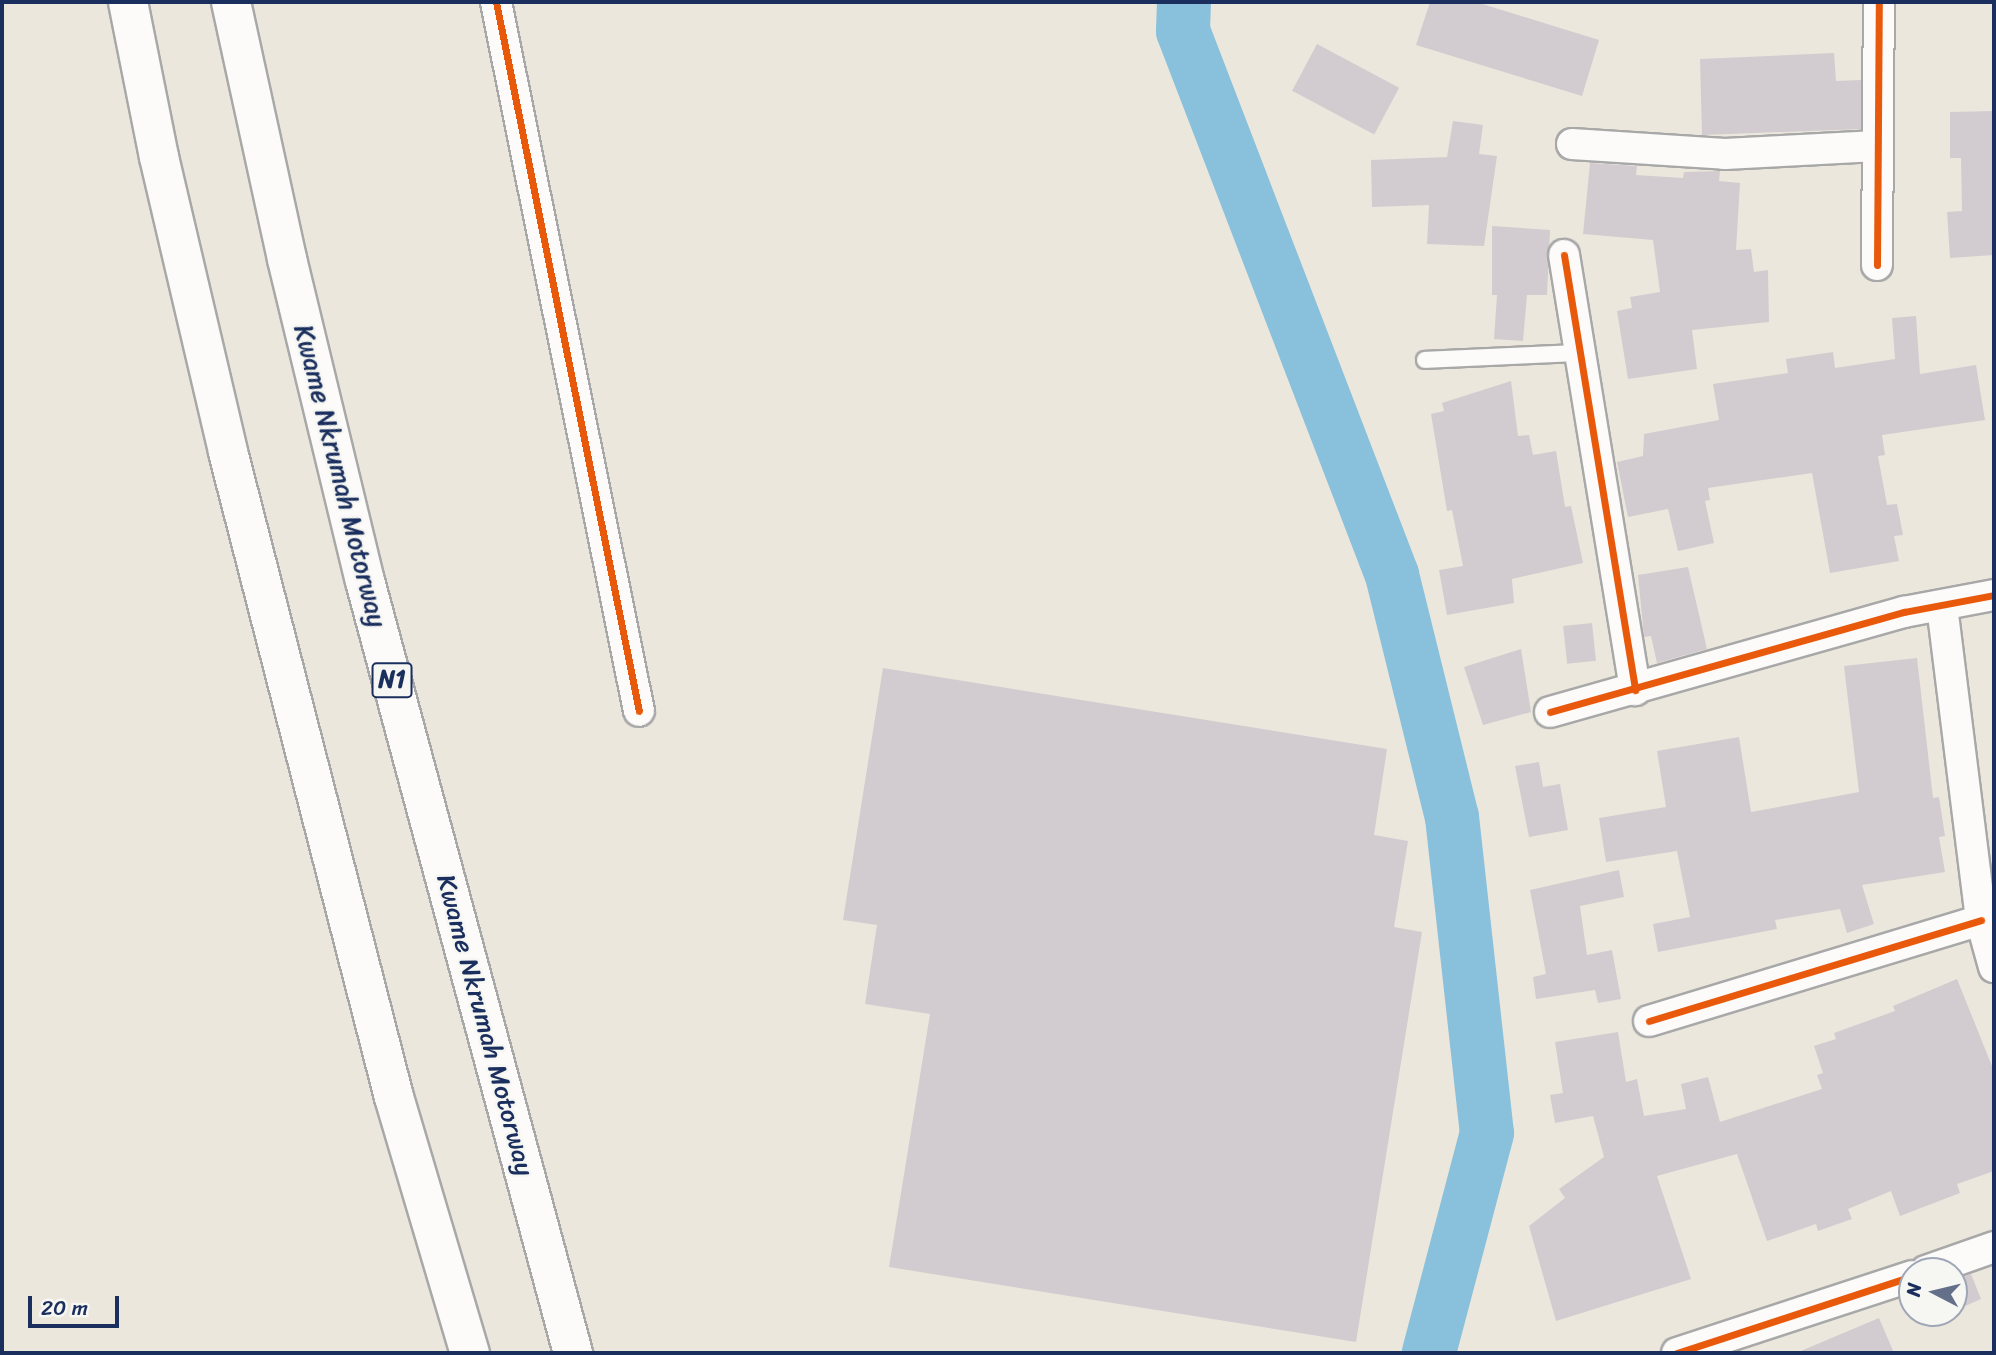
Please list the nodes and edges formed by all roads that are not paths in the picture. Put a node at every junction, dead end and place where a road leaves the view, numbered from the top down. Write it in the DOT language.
graph roads {
  1 [pos="128,2"];
  2 [pos="230,2"];
  3 [pos="496,2"];
  4 [pos="1879,2"];
  5 [pos="1572,144"];
  6 [pos="1877,146"];
  7 [pos="1564,256"];
  8 [pos="1877,265"];
  9 [pos="1580,353"];
  10 [pos="1425,360"];
  11 [pos="1994,594"];
  12 [pos="1941,606"];
  13 [pos="1635,690"];
  14 [pos="639,711"];
  15 [pos="1550,712"];
  16 [pos="1981,920"];
  17 [pos="1994,967"];
  18 [pos="1649,1021"];
  19 [pos="1994,1247"];
  20 [pos="1966,1257"];
  21 [pos="1898,1281"];
  22 [pos="470,1353"];
  23 [pos="573,1353"];
  24 [pos="1677,1353"];
  1 -- 22 [label="highway"];
  2 -- 23 [label="highway, Kwame Nkrumah Motorway / N1"];
  3 -- 14 [label="street"];
  4 -- 6 [label="street"];
  5 -- 6 [label="street"];
  6 -- 8 [label="street"];
  7 -- 9 [label="street"];
  9 -- 10 [label="lane"];
  9 -- 13 [label="street"];
  11 -- 12 [label="street"];
  12 -- 13 [label="street"];
  12 -- 16 [label="street"];
  13 -- 15 [label="street"];
  16 -- 17 [label="street"];
  16 -- 18 [label="street"];
  19 -- 20 [label="street"];
  21 -- 24 [label="street"];
}
